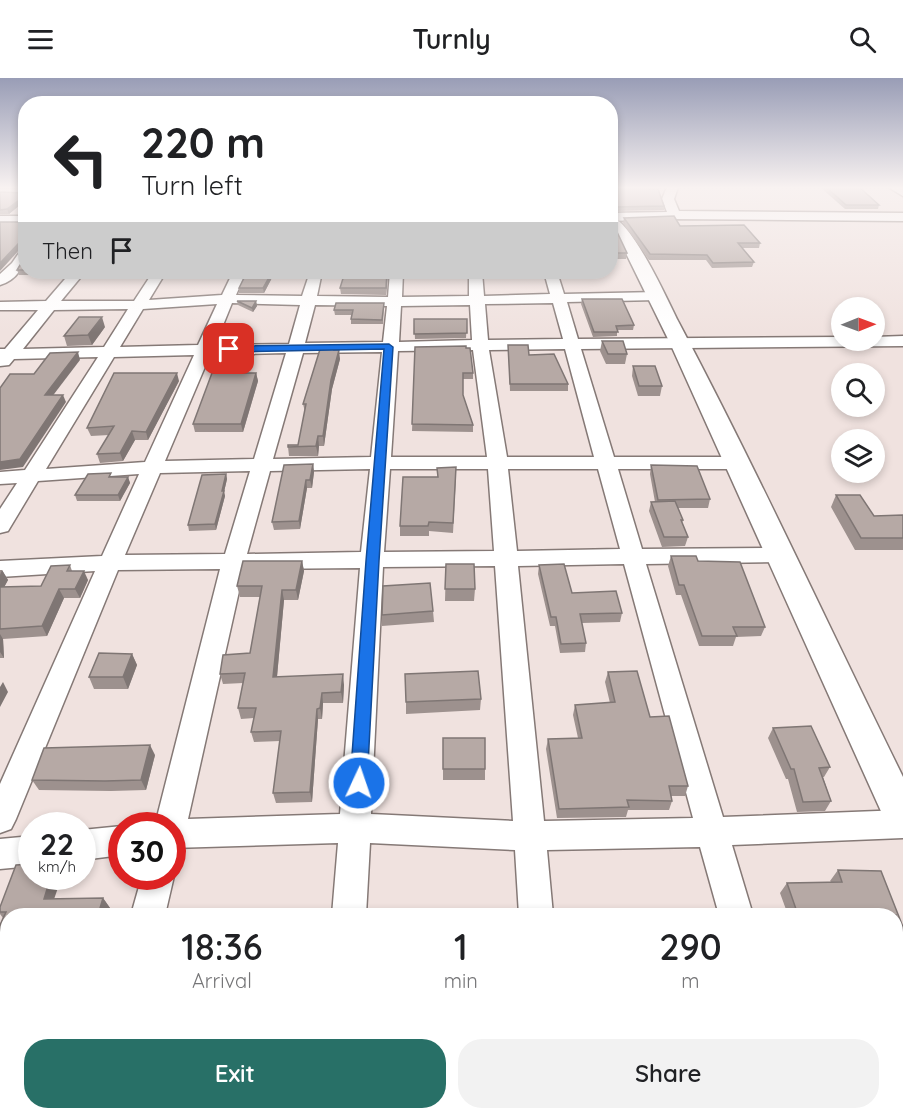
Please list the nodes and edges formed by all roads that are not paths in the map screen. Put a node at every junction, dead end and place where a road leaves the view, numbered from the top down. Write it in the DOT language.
graph roads {
  1 [pos="626,236"];
  2 [pos="18,265"];
  3 [pos="72,279"];
  4 [pos="155,279"];
  5 [pos="236,279"];
  6 [pos="314,279"];
  7 [pos="397,279"];
  8 [pos="476,279"];
  9 [pos="553,279"];
  10 [pos="0,281"];
  11 [pos="657,296"];
  12 [pos="558,297"];
  13 [pos="477,298"];
  14 [pos="228,299"];
  15 [pos="308,302"];
  16 [pos="396,302"];
  17 [pos="51,305"];
  18 [pos="138,305"];
  19 [pos="0,306"];
  20 [pos="903,341"];
  21 [pos="680,343"];
  22 [pos="571,344"];
  23 [pos="480,345"];
  24 [pos="389,347"];
  25 [pos="296,348"];
  26 [pos="206,349"];
  27 [pos="108,353"];
  28 [pos="3,358"];
  29 [pos="381,463"];
  30 [pos="737,463"];
  31 [pos="498,464"];
  32 [pos="608,464"];
  33 [pos="153,467"];
  34 [pos="261,467"];
  35 [pos="31,477"];
  36 [pos="0,478"];
  37 [pos="0,526"];
  38 [pos="779,555"];
  39 [pos="635,557"];
  40 [pos="506,558"];
  41 [pos="234,561"];
  42 [pos="372,561"];
  43 [pos="110,563"];
  44 [pos="0,569"];
  45 [pos="174,812"];
  46 [pos="903,818"];
  47 [pos="0,819"];
  48 [pos="903,824"];
  49 [pos="356,828"];
  50 [pos="711,832"];
  51 [pos="186,834"];
  52 [pos="528,836"];
  53 [pos="18,852"];
  54 [pos="0,854"];
  55 [pos="154,890"];
  56 [pos="150,908"];
  57 [pos="350,908"];
  58 [pos="535,908"];
  59 [pos="734,908"];
  1 -- 11 [label="street"];
  2 -- 10 [label="street"];
  3 -- 17 [label="street"];
  4 -- 18 [label="street"];
  5 -- 14 [label="street"];
  6 -- 15 [label="street"];
  7 -- 16 [label="street"];
  8 -- 13 [label="street"];
  9 -- 12 [label="street"];
  11 -- 12 [label="street"];
  11 -- 21 [label="street"];
  12 -- 13 [label="street"];
  12 -- 22 [label="street"];
  13 -- 16 [label="street"];
  13 -- 23 [label="street"];
  14 -- 15 [label="street"];
  14 -- 18 [label="street"];
  14 -- 26 [label="street"];
  15 -- 16 [label="street"];
  15 -- 25 [label="street"];
  16 -- 24 [label="street"];
  17 -- 18 [label="street"];
  17 -- 19 [label="street"];
  17 -- 28 [label="street"];
  18 -- 27 [label="street"];
  20 -- 21 [label="street"];
  21 -- 22 [label="street"];
  21 -- 30 [label="street"];
  22 -- 23 [label="street"];
  22 -- 32 [label="street"];
  23 -- 24 [label="street"];
  23 -- 31 [label="street"];
  24 -- 25 [label="street"];
  24 -- 29 [label="street"];
  25 -- 26 [label="street"];
  25 -- 34 [label="street"];
  26 -- 27 [label="street"];
  26 -- 33 [label="street"];
  27 -- 28 [label="street"];
  27 -- 35 [label="street"];
  29 -- 31 [label="street"];
  29 -- 34 [label="street"];
  29 -- 42 [label="street"];
  30 -- 32 [label="street"];
  30 -- 38 [label="street"];
  31 -- 32 [label="street"];
  31 -- 40 [label="street"];
  32 -- 39 [label="street"];
  33 -- 34 [label="street"];
  33 -- 35 [label="street"];
  33 -- 43 [label="street"];
  34 -- 41 [label="street"];
  35 -- 36 [label="street"];
  35 -- 37 [label="street"];
  38 -- 39 [label="street"];
  38 -- 46 [label="street"];
  39 -- 40 [label="street"];
  39 -- 50 [label="street"];
  40 -- 42 [label="street"];
  40 -- 52 [label="street"];
  41 -- 42 [label="street"];
  41 -- 43 [label="street"];
  41 -- 45 [label="street"];
  42 -- 49 [label="street"];
  43 -- 44 [label="street"];
  43 -- 47 [label="street"];
  48 -- 50 [label="street"];
  49 -- 51 [label="street"];
  49 -- 52 [label="street"];
  49 -- 57 [label="street"];
  50 -- 52 [label="street"];
  50 -- 59 [label="street"];
  52 -- 58 [label="street"];
  53 -- 54 [label="street"];
  55 -- 56 [label="street"];
}
